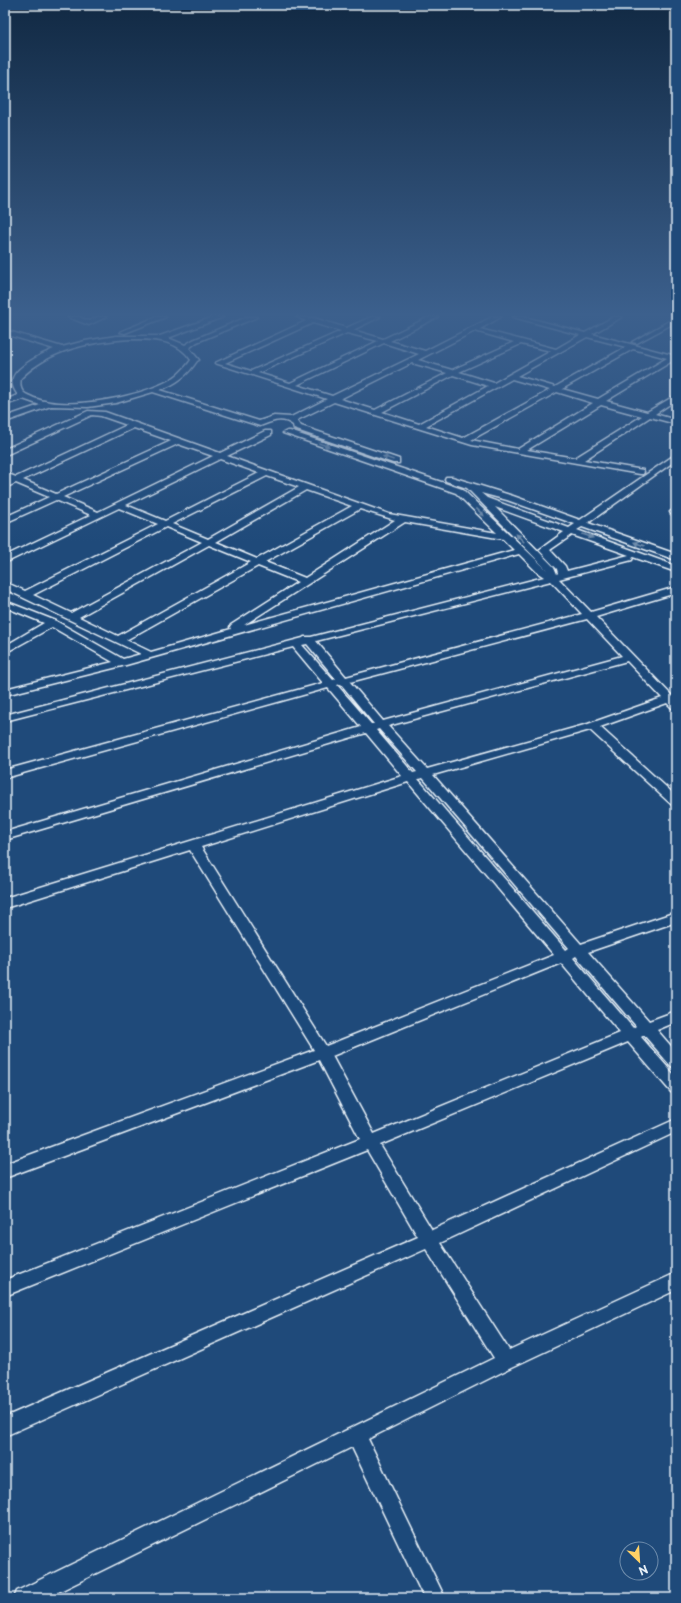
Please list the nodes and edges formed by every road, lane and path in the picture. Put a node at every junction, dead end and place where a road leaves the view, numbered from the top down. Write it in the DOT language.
graph roads {
  1 [pos="20,392"];
  2 [pos="146,392"];
  3 [pos="159,392"];
  4 [pos="188,392"];
  5 [pos="314,392"];
  6 [pos="346,392"];
  7 [pos="416,392"];
  8 [pos="482,392"];
  9 [pos="551,392"];
  10 [pos="565,392"];
  11 [pos="616,392"];
  12 [pos="23,396"];
  13 [pos="676,397"];
  14 [pos="334,398"];
  15 [pos="599,402"];
  16 [pos="5,403"];
  17 [pos="49,404"];
  18 [pos="377,412"];
  19 [pos="649,414"];
  20 [pos="5,420"];
  21 [pos="267,420"];
  22 [pos="291,420"];
  23 [pos="676,422"];
  24 [pos="260,424"];
  25 [pos="134,425"];
  26 [pos="420,426"];
  27 [pos="297,427"];
  28 [pos="277,433"];
  29 [pos="465,440"];
  30 [pos="178,441"];
  31 [pos="676,446"];
  32 [pos="520,451"];
  33 [pos="5,452"];
  34 [pos="219,456"];
  35 [pos="676,456"];
  36 [pos="577,461"];
  37 [pos="640,472"];
  38 [pos="266,473"];
  39 [pos="5,475"];
  40 [pos="17,480"];
  41 [pos="5,485"];
  42 [pos="470,486"];
  43 [pos="305,487"];
  44 [pos="459,491"];
  45 [pos="56,496"];
  46 [pos="482,499"];
  47 [pos="119,505"];
  48 [pos="359,506"];
  49 [pos="98,515"];
  50 [pos="403,519"];
  51 [pos="5,520"];
  52 [pos="577,522"];
  53 [pos="164,524"];
  54 [pos="567,529"];
  55 [pos="506,537"];
  56 [pos="209,542"];
  57 [pos="532,549"];
  58 [pos="520,551"];
  59 [pos="676,557"];
  60 [pos="629,558"];
  61 [pos="5,560"];
  62 [pos="258,562"];
  63 [pos="676,568"];
  64 [pos="558,576"];
  65 [pos="306,582"];
  66 [pos="5,585"];
  67 [pos="676,590"];
  68 [pos="25,595"];
  69 [pos="7,607"];
  70 [pos="591,615"];
  71 [pos="71,617"];
  72 [pos="52,623"];
  73 [pos="224,634"];
  74 [pos="308,639"];
  75 [pos="118,640"];
  76 [pos="295,642"];
  77 [pos="5,650"];
  78 [pos="150,655"];
  79 [pos="630,657"];
  80 [pos="122,663"];
  81 [pos="345,680"];
  82 [pos="331,684"];
  83 [pos="5,692"];
  84 [pos="673,702"];
  85 [pos="5,718"];
  86 [pos="592,726"];
  87 [pos="375,727"];
  88 [pos="425,773"];
  89 [pos="5,774"];
  90 [pos="410,778"];
  91 [pos="676,802"];
  92 [pos="5,836"];
  93 [pos="194,846"];
  94 [pos="5,903"];
  95 [pos="676,917"];
  96 [pos="579,950"];
  97 [pos="563,956"];
  98 [pos="676,1016"];
  99 [pos="647,1028"];
  100 [pos="630,1035"];
  101 [pos="324,1053"];
  102 [pos="676,1062"];
  103 [pos="676,1088"];
  104 [pos="676,1125"];
  105 [pos="370,1142"];
  106 [pos="5,1170"];
  107 [pos="429,1240"];
  108 [pos="676,1281"];
  109 [pos="5,1288"];
  110 [pos="506,1361"];
  111 [pos="5,1427"];
  112 [pos="356,1434"];
  113 [pos="24,1598"];
  114 [pos="435,1598"];
  1 -- 12 [label="street"];
  2 -- 17 [label="street"];
  3 -- 24 [label="street"];
  4 -- 21 [label="street"];
  5 -- 14 [label="street"];
  6 -- 14 [label="street"];
  7 -- 18 [label="street"];
  8 -- 26 [label="street"];
  9 -- 29 [label="street"];
  10 -- 15 [label="street"];
  11 -- 15 [label="street"];
  12 -- 16 [label="street"];
  12 -- 17 [label="street"];
  13 -- 19 [label="street"];
  14 -- 18 [label="street"];
  14 -- 22 [label="street"];
  15 -- 19 [label="street"];
  15 -- 32 [label="street"];
  17 -- 20 [label="street"];
  18 -- 26 [label="street"];
  19 -- 23 [label="street"];
  19 -- 36 [label="street"];
  21 -- 22 [label="street"];
  21 -- 24 [label="street"];
  22 -- 27 [label="street"];
  24 -- 28 [label="street"];
  25 -- 30 [label="street"];
  25 -- 33 [label="street"];
  25 -- 40 [label="street"];
  26 -- 29 [label="street"];
  27 -- 28 [label="street"];
  42 -- 27 [label="street, one-way"];
  28 -- 34 [label="street"];
  28 -- 44 [label="street, one-way"];
  29 -- 32 [label="street"];
  30 -- 34 [label="street"];
  30 -- 45 [label="street"];
  31 -- 37 [label="street"];
  32 -- 36 [label="street"];
  34 -- 38 [label="street"];
  34 -- 47 [label="street"];
  35 -- 52 [label="street"];
  36 -- 37 [label="street"];
  37 -- 52 [label="street"];
  38 -- 43 [label="street"];
  38 -- 53 [label="street"];
  39 -- 40 [label="street"];
  40 -- 41 [label="street"];
  40 -- 45 [label="street"];
  42 -- 46 [label="street"];
  42 -- 52 [label="street"];
  43 -- 48 [label="street"];
  43 -- 56 [label="street"];
  44 -- 46 [label="street"];
  44 -- 55 [label="street, one-way"];
  45 -- 49 [label="street"];
  45 -- 51 [label="street"];
  46 -- 54 [label="street"];
  57 -- 46 [label="street, one-way"];
  47 -- 49 [label="street"];
  47 -- 53 [label="street"];
  48 -- 50 [label="street"];
  48 -- 62 [label="street"];
  49 -- 61 [label="street"];
  50 -- 55 [label="street"];
  50 -- 65 [label="street"];
  52 -- 54 [label="street"];
  59 -- 52 [label="street, one-way"];
  53 -- 56 [label="street"];
  53 -- 68 [label="street"];
  54 -- 57 [label="street"];
  54 -- 63 [label="street, one-way"];
  54 -- 64 [label="street"];
  55 -- 58 [label="street"];
  56 -- 62 [label="street"];
  56 -- 71 [label="street"];
  57 -- 64 [label="street"];
  58 -- 64 [label="street"];
  58 -- 73 [label="street"];
  60 -- 64 [label="street"];
  62 -- 65 [label="street"];
  62 -- 75 [label="street"];
  64 -- 70 [label="street"];
  64 -- 74 [label="street"];
  65 -- 73 [label="street"];
  66 -- 68 [label="street"];
  67 -- 70 [label="street"];
  68 -- 71 [label="street"];
  69 -- 72 [label="street"];
  70 -- 79 [label="street"];
  70 -- 81 [label="street"];
  71 -- 75 [label="street"];
  72 -- 77 [label="street"];
  72 -- 80 [label="street"];
  73 -- 78 [label="street"];
  74 -- 76 [label="street"];
  74 -- 81 [label="street"];
  75 -- 78 [label="street"];
  76 -- 82 [label="street"];
  76 -- 85 [label="street"];
  78 -- 80 [label="street"];
  79 -- 84 [label="street"];
  79 -- 87 [label="street"];
  80 -- 83 [label="street"];
  81 -- 82 [label="street"];
  81 -- 87 [label="street"];
  82 -- 87 [label="street"];
  82 -- 89 [label="street"];
  84 -- 86 [label="street"];
  86 -- 88 [label="street"];
  86 -- 91 [label="street"];
  87 -- 88 [label="street"];
  87 -- 90 [label="street"];
  87 -- 92 [label="street"];
  88 -- 90 [label="street"];
  88 -- 96 [label="street"];
  90 -- 93 [label="street"];
  90 -- 97 [label="street"];
  93 -- 94 [label="street"];
  93 -- 101 [label="street"];
  95 -- 96 [label="street"];
  96 -- 97 [label="street"];
  96 -- 99 [label="street"];
  97 -- 100 [label="street"];
  97 -- 101 [label="street"];
  98 -- 99 [label="street"];
  99 -- 100 [label="street"];
  99 -- 102 [label="street"];
  100 -- 103 [label="street"];
  100 -- 105 [label="street"];
  101 -- 105 [label="street"];
  101 -- 106 [label="street"];
  104 -- 107 [label="street"];
  105 -- 107 [label="street"];
  105 -- 109 [label="street"];
  107 -- 110 [label="street"];
  107 -- 111 [label="street"];
  108 -- 110 [label="street"];
  110 -- 112 [label="street"];
  112 -- 113 [label="street"];
  112 -- 114 [label="street"];
}
